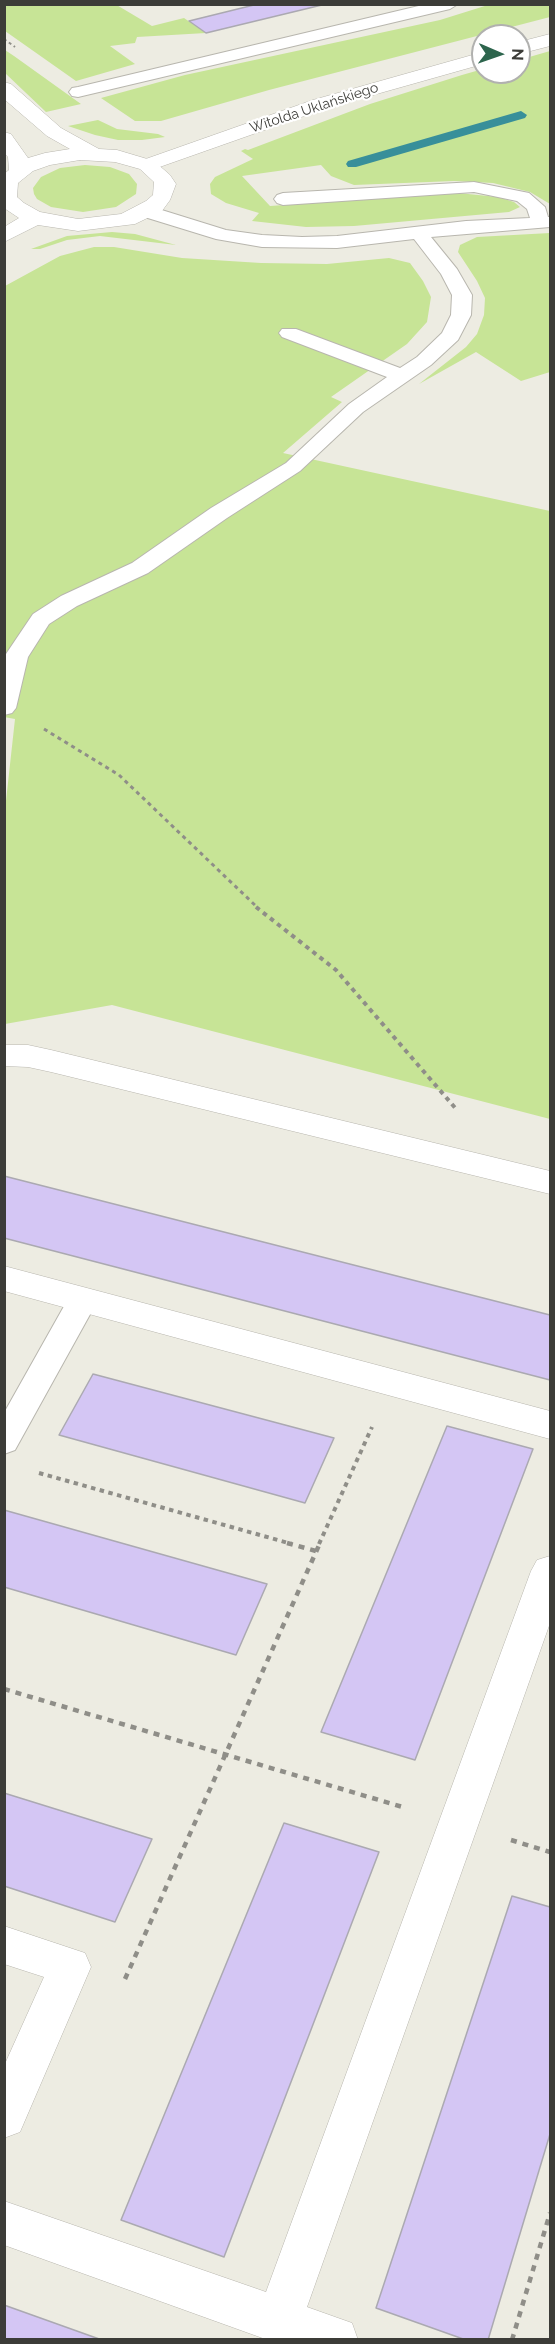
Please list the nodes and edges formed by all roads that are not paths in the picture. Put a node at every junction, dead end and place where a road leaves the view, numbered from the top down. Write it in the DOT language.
graph roads {
  1 [pos="450,4"];
  2 [pos="550,40"];
  3 [pos="531,45"];
  4 [pos="471,61"];
  5 [pos="4,88"];
  6 [pos="78,92"];
  7 [pos="4,138"];
  8 [pos="93,154"];
  9 [pos="147,165"];
  10 [pos="19,171"];
  11 [pos="283,199"];
  12 [pos="145,212"];
  13 [pos="34,218"];
  14 [pos="545,222"];
  15 [pos="418,232"];
  16 [pos="4,236"];
  17 [pos="288,333"];
  18 [pos="402,376"];
  19 [pos="5,706"];
  20 [pos="4,1055"];
  21 [pos="550,1183"];
  22 [pos="4,1278"];
  23 [pos="83,1300"];
  24 [pos="550,1425"];
  25 [pos="4,1442"];
  26 [pos="550,1571"];
  27 [pos="4,1945"];
  28 [pos="4,2117"];
  29 [pos="4,2223"];
  30 [pos="279,2320"];
  31 [pos="335,2340"];
  1 -- 6 [label="lane"];
  2 -- 3 [label="street"];
  4 -- 9 [label="street, Witolda Uklańskiego"];
  5 -- 8 [label="street"];
  7 -- 10 [label="street"];
  8 -- 9 [label="street"];
  8 -- 10 [label="street"];
  9 -- 12 [label="street"];
  10 -- 13 [label="street"];
  11 -- 14 [label="lane"];
  12 -- 13 [label="street"];
  12 -- 15 [label="lane"];
  13 -- 16 [label="street"];
  14 -- 15 [label="lane"];
  15 -- 18 [label="lane"];
  17 -- 18 [label="lane"];
  18 -- 19 [label="lane"];
  20 -- 21 [label="street"];
  22 -- 23 [label="street"];
  23 -- 24 [label="street"];
  23 -- 25 [label="lane"];
  26 -- 30 [label="street"];
  27 -- 28 [label="street"];
  29 -- 30 [label="street"];
  30 -- 31 [label="street"];
}
